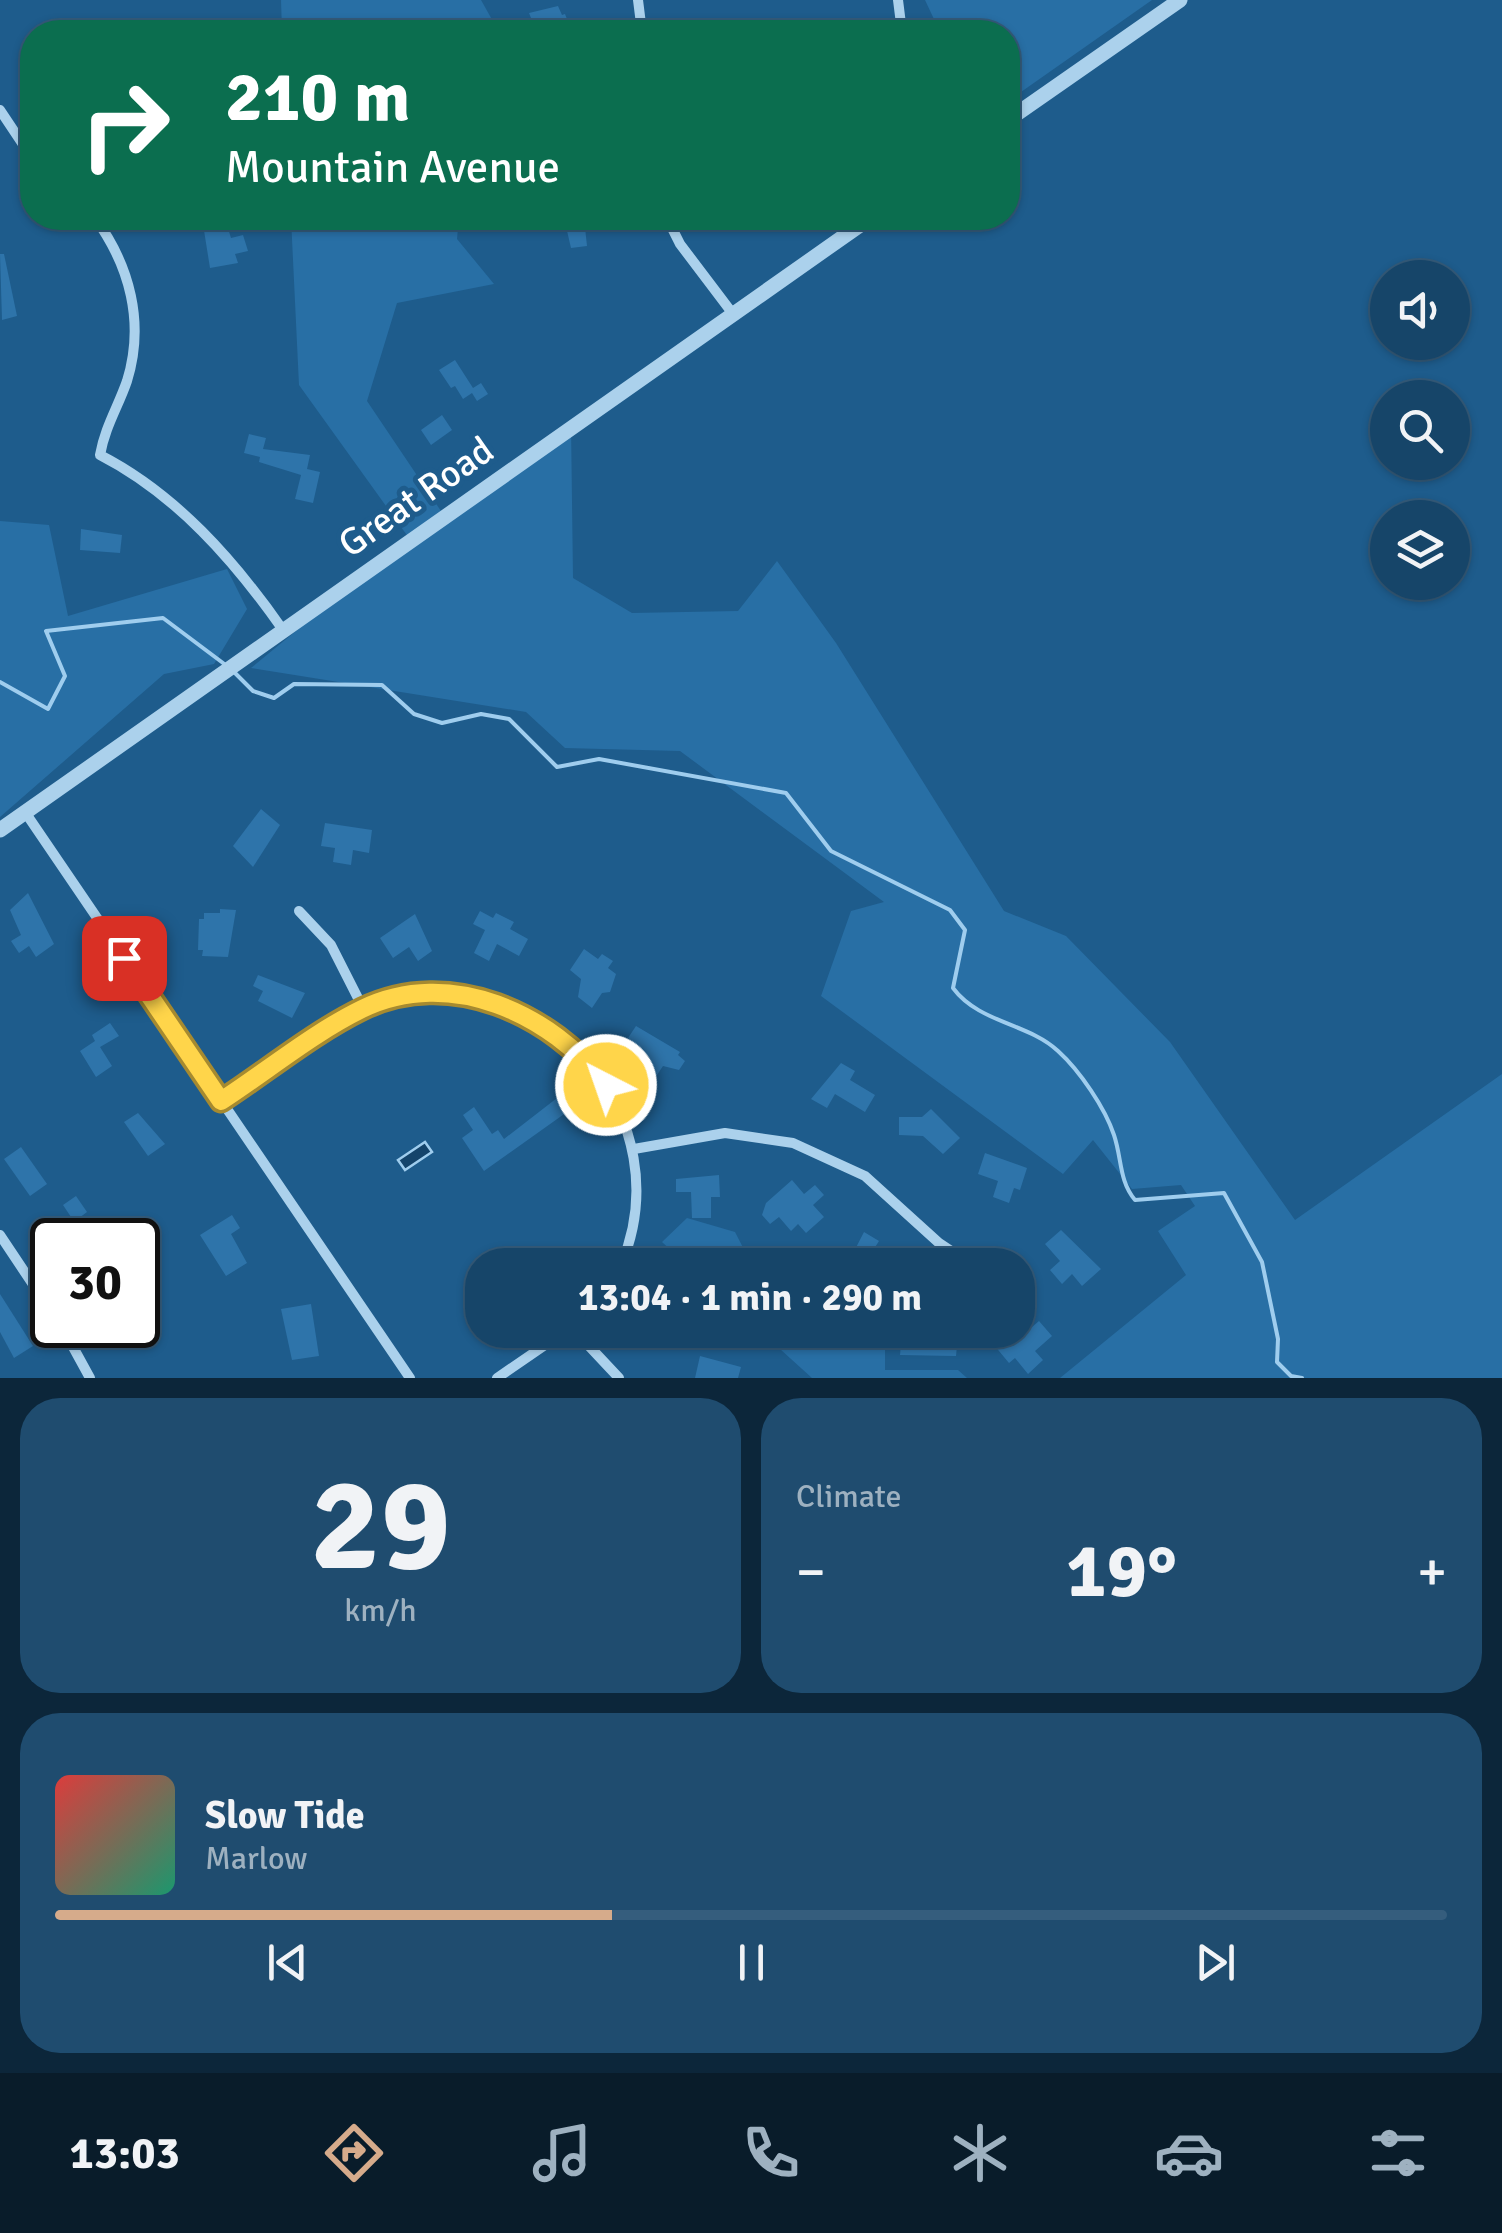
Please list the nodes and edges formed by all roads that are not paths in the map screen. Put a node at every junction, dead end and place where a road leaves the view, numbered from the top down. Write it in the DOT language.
graph roads {
  1 [pos="1180,0"];
  2 [pos="0,110"];
  3 [pos="1020,112"];
  4 [pos="20,140"];
  5 [pos="101,230"];
  6 [pos="673,230"];
  7 [pos="853,230"];
  8 [pos="733,314"];
  9 [pos="283,630"];
  10 [pos="25,812"];
  11 [pos="0,830"];
  12 [pos="299,912"];
  13 [pos="363,1008"];
  14 [pos="221,1101"];
  15 [pos="634,1149"];
  16 [pos="0,1234"];
  17 [pos="626,1248"];
  18 [pos="946,1248"];
  19 [pos="30,1279"];
  20 [pos="74,1348"];
  21 [pos="543,1348"];
  22 [pos="588,1348"];
  23 [pos="90,1378"];
  24 [pos="410,1378"];
  25 [pos="497,1378"];
  26 [pos="619,1378"];
  1 -- 3 [label="street"];
  2 -- 4 [label="street"];
  5 -- 9 [label="street"];
  6 -- 8 [label="street"];
  7 -- 8 [label="street, Great Road"];
  8 -- 9 [label="street, Great Road"];
  9 -- 10 [label="street, Great Road"];
  10 -- 11 [label="street, Great Road"];
  10 -- 14 [label="street"];
  12 -- 13 [label="street"];
  13 -- 14 [label="street"];
  13 -- 15 [label="street"];
  14 -- 24 [label="street"];
  15 -- 17 [label="street"];
  15 -- 18 [label="street"];
  16 -- 19 [label="street"];
  20 -- 23 [label="street"];
  21 -- 25 [label="street"];
  22 -- 26 [label="street"];
}
